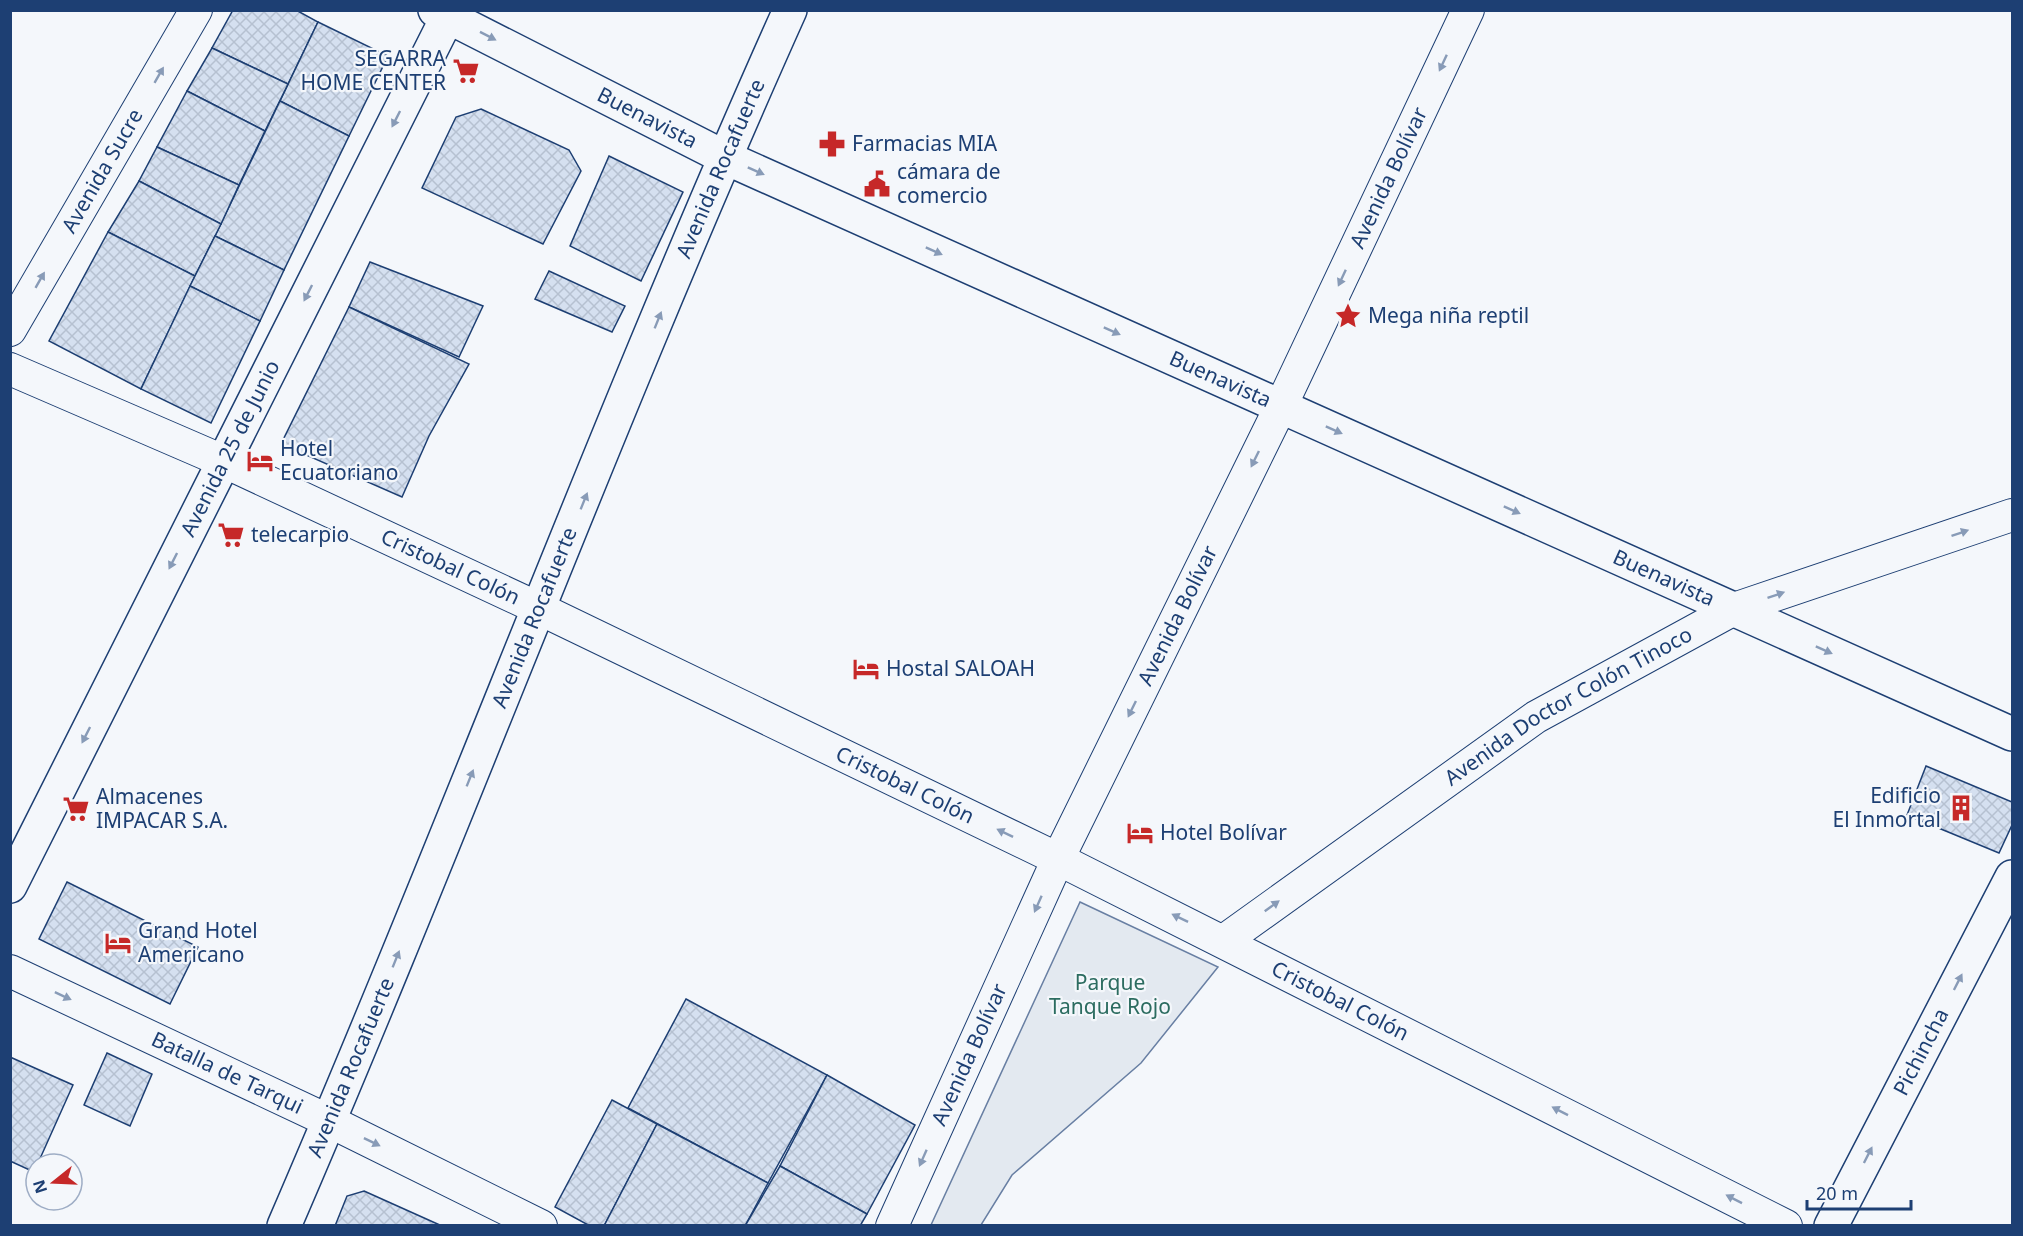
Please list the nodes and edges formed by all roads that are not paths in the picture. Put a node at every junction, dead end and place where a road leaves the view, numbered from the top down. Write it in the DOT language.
graph roads {
  1 [pos="196,10"];
  2 [pos="790,10"];
  3 [pos="1468,10"];
  4 [pos="445,12"];
  5 [pos="724,157"];
  6 [pos="10,330"];
  7 [pos="10,369"];
  8 [pos="1281,406"];
  9 [pos="223,461"];
  10 [pos="2013,515"];
  11 [pos="540,609"];
  12 [pos="1734,609"];
  13 [pos="2013,734"];
  14 [pos="1058,858"];
  15 [pos="2013,877"];
  16 [pos="10,886"];
  17 [pos="1225,940"];
  18 [pos="10,971"];
  19 [pos="329,1121"];
  20 [pos="284,1226"];
  21 [pos="541,1226"];
  22 [pos="892,1226"];
  23 [pos="1786,1226"];
  24 [pos="1831,1226"];
  6 -- 1 [label="street, Avenida Sucre, one-way"];
  2 -- 5 [label="main road, Avenida Rocafuerte"];
  3 -- 8 [label="street, Avenida Bolívar, one-way"];
  4 -- 5 [label="main road, Buenavista, one-way"];
  4 -- 9 [label="main road, Avenida 25 de Junio, one-way"];
  5 -- 8 [label="main road, Buenavista, one-way"];
  11 -- 5 [label="main road, Avenida Rocafuerte, one-way"];
  7 -- 9 [label="street, Cristobal Colón"];
  8 -- 12 [label="main road, Buenavista, one-way"];
  8 -- 14 [label="street, Avenida Bolívar, one-way"];
  9 -- 11 [label="street, Cristobal Colón"];
  9 -- 16 [label="main road, Avenida 25 de Junio, one-way"];
  12 -- 10 [label="street, Avenida Doctor Colón Tinoco, one-way"];
  14 -- 11 [label="street, Cristobal Colón, one-way"];
  19 -- 11 [label="main road, Avenida Rocafuerte, one-way"];
  12 -- 13 [label="main road, Buenavista, one-way"];
  17 -- 12 [label="street, Avenida Doctor Colón Tinoco, one-way"];
  17 -- 14 [label="street, Cristobal Colón, one-way"];
  14 -- 22 [label="street, Avenida Bolívar, one-way"];
  24 -- 15 [label="main road, Pichincha, one-way"];
  23 -- 17 [label="street, Cristobal Colón, one-way"];
  18 -- 19 [label="street, Batalla de Tarqui, one-way"];
  19 -- 20 [label="main road, Avenida Rocafuerte"];
  19 -- 21 [label="street, Batalla de Tarqui, one-way"];
}
